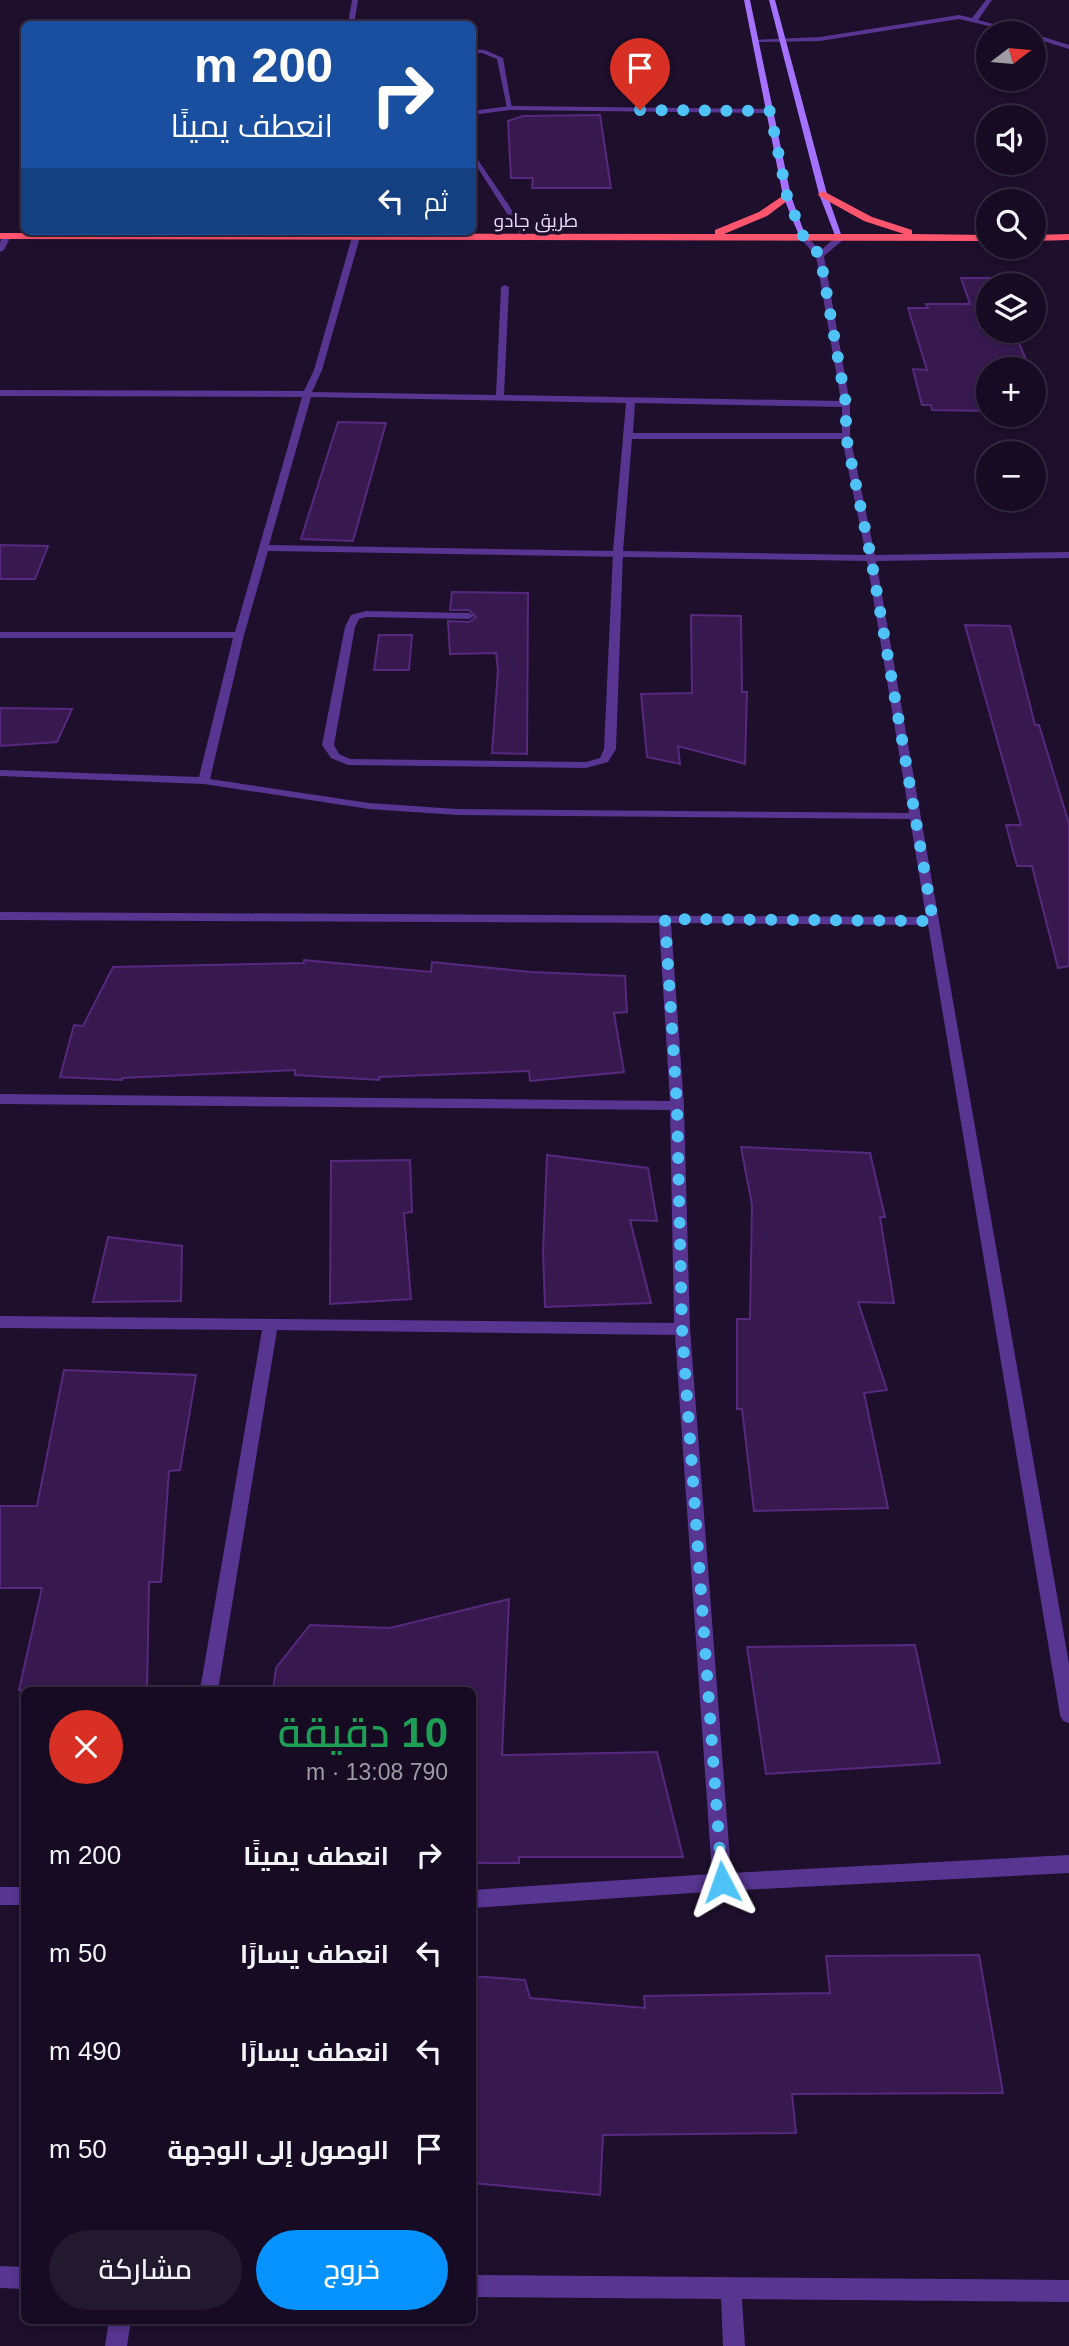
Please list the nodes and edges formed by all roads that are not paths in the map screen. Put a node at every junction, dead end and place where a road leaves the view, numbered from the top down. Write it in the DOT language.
graph roads {
  1 [pos="355,0"];
  2 [pos="747,0"];
  3 [pos="772,0"];
  4 [pos="989,0"];
  5 [pos="975,19"];
  6 [pos="352,21"];
  7 [pos="982,21"];
  8 [pos="756,40"];
  9 [pos="782,40"];
  10 [pos="1046,40"];
  11 [pos="1069,47"];
  12 [pos="476,51"];
  13 [pos="510,108"];
  14 [pos="770,111"];
  15 [pos="476,112"];
  16 [pos="476,158"];
  17 [pos="823,194"];
  18 [pos="787,196"];
  19 [pos="3,236"];
  20 [pos="356,237"];
  21 [pos="526,237"];
  22 [pos="704,237"];
  23 [pos="1046,237"];
  24 [pos="1069,237"];
  25 [pos="804,238"];
  26 [pos="840,238"];
  27 [pos="976,238"];
  28 [pos="934,239"];
  29 [pos="0,250"];
  30 [pos="820,255"];
  31 [pos="505,288"];
  32 [pos="0,393"];
  33 [pos="307,394"];
  34 [pos="500,397"];
  35 [pos="631,400"];
  36 [pos="846,404"];
  37 [pos="628,436"];
  38 [pos="846,436"];
  39 [pos="264,548"];
  40 [pos="618,553"];
  41 [pos="1069,555"];
  42 [pos="871,558"];
  43 [pos="469,616"];
  44 [pos="0,635"];
  45 [pos="239,635"];
  46 [pos="0,773"];
  47 [pos="204,781"];
  48 [pos="914,816"];
  49 [pos="0,916"];
  50 [pos="665,919"];
  51 [pos="933,921"];
  52 [pos="0,1099"];
  53 [pos="677,1106"];
  54 [pos="0,1322"];
  55 [pos="270,1325"];
  56 [pos="682,1329"];
  57 [pos="210,1687"];
  58 [pos="1069,1715"];
  59 [pos="1069,1864"];
  60 [pos="722,1882"];
  61 [pos="0,1896"];
  62 [pos="21,1896"];
  63 [pos="476,1899"];
  64 [pos="0,2277"];
  65 [pos="21,2278"];
  66 [pos="476,2286"];
  67 [pos="731,2290"];
  68 [pos="1069,2291"];
  69 [pos="119,2324"];
  70 [pos="116,2346"];
  71 [pos="734,2346"];
  1 -- 6 [label="street"];
  2 -- 8 [label="street"];
  3 -- 9 [label="street"];
  4 -- 5 [label="street"];
  5 -- 7 [label="street"];
  5 -- 9 [label="street"];
  8 -- 9 [label="street"];
  8 -- 14 [label="street"];
  9 -- 17 [label="street"];
  10 -- 11 [label="street"];
  12 -- 13 [label="street"];
  13 -- 14 [label="street"];
  13 -- 15 [label="street"];
  14 -- 18 [label="street"];
  16 -- 21 [label="street"];
  17 -- 26 [label="street"];
  17 -- 28 [label="highway"];
  18 -- 22 [label="highway"];
  18 -- 25 [label="street"];
  19 -- 20 [label="highway, طريق جادو"];
  19 -- 29 [label="street"];
  20 -- 21 [label="highway, طريق جادو"];
  20 -- 33 [label="street"];
  21 -- 22 [label="highway, طريق جادو"];
  22 -- 25 [label="highway, طريق جادو"];
  23 -- 24 [label="highway"];
  25 -- 26 [label="highway, طريق جادو"];
  25 -- 30 [label="street"];
  26 -- 28 [label="highway, طريق جادو"];
  26 -- 30 [label="street"];
  27 -- 28 [label="highway, طريق جادو"];
  30 -- 36 [label="street"];
  31 -- 34 [label="street"];
  32 -- 33 [label="street"];
  33 -- 34 [label="street"];
  33 -- 39 [label="street"];
  34 -- 35 [label="street"];
  35 -- 36 [label="street"];
  35 -- 37 [label="street"];
  36 -- 38 [label="street"];
  37 -- 38 [label="street"];
  37 -- 40 [label="street"];
  38 -- 42 [label="street"];
  39 -- 40 [label="street"];
  39 -- 45 [label="street"];
  40 -- 42 [label="street"];
  40 -- 43 [label="street"];
  41 -- 42 [label="street"];
  42 -- 48 [label="street"];
  44 -- 45 [label="street"];
  45 -- 47 [label="street"];
  46 -- 47 [label="street"];
  47 -- 48 [label="street"];
  48 -- 51 [label="street"];
  49 -- 50 [label="street"];
  50 -- 51 [label="street"];
  50 -- 53 [label="street"];
  51 -- 58 [label="street"];
  52 -- 53 [label="street"];
  53 -- 56 [label="street"];
  54 -- 55 [label="street"];
  55 -- 56 [label="street"];
  55 -- 57 [label="street"];
  56 -- 60 [label="street"];
  59 -- 60 [label="street"];
  60 -- 63 [label="street"];
  61 -- 62 [label="street"];
  64 -- 65 [label="street"];
  66 -- 67 [label="street"];
  67 -- 68 [label="street"];
  67 -- 71 [label="street"];
  69 -- 70 [label="street"];
}
